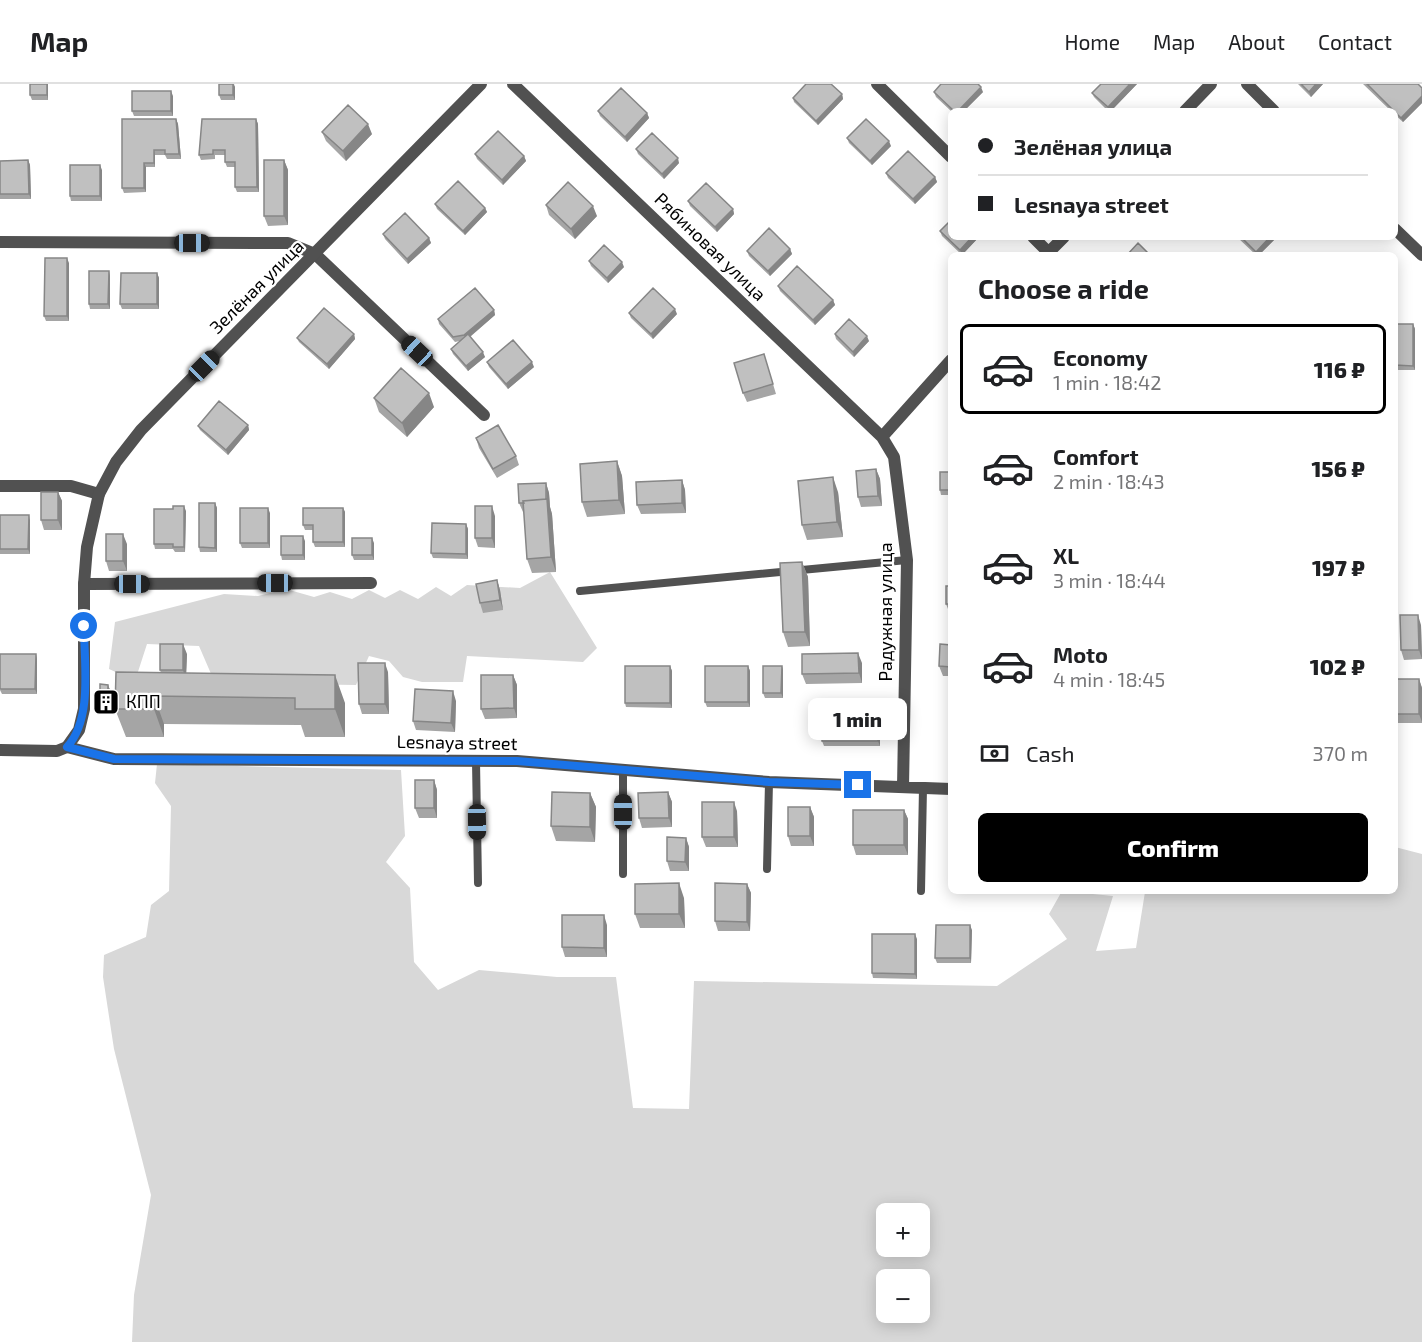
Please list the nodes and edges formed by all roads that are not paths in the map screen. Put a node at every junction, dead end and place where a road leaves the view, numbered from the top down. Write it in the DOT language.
graph roads {
  1 [pos="481,84"];
  2 [pos="513,84"];
  3 [pos="877,84"];
  4 [pos="1211,84"];
  5 [pos="1246,84"];
  6 [pos="1188,108"];
  7 [pos="1271,108"];
  8 [pos="948,154"];
  9 [pos="1398,232"];
  10 [pos="1036,240"];
  11 [pos="1061,240"];
  12 [pos="0,243"];
  13 [pos="1047,252"];
  14 [pos="1051,252"];
  15 [pos="315,254"];
  16 [pos="1422,255"];
  17 [pos="948,363"];
  18 [pos="484,416"];
  19 [pos="882,437"];
  20 [pos="0,486"];
  21 [pos="99,494"];
  22 [pos="907,560"];
  23 [pos="371,583"];
  24 [pos="84,584"];
  25 [pos="580,591"];
  26 [pos="67,747"];
  27 [pos="0,750"];
  28 [pos="476,761"];
  29 [pos="623,770"];
  30 [pos="769,782"];
  31 [pos="903,787"];
  32 [pos="923,788"];
  33 [pos="948,789"];
  34 [pos="767,869"];
  35 [pos="623,874"];
  36 [pos="478,883"];
  37 [pos="921,891"];
  1 -- 15 [label="street, Зелёная улица"];
  2 -- 19 [label="street, Рябиновая улица"];
  3 -- 8 [label="street"];
  4 -- 6 [label="street"];
  5 -- 7 [label="street"];
  9 -- 16 [label="street"];
  10 -- 13 [label="street"];
  11 -- 14 [label="street"];
  12 -- 15 [label="street"];
  15 -- 18 [label="street"];
  15 -- 21 [label="street, Зелёная улица"];
  17 -- 19 [label="street"];
  19 -- 22 [label="street, Радужная улица"];
  20 -- 21 [label="street"];
  21 -- 24 [label="street, Зелёная улица"];
  22 -- 25 [label="lane"];
  22 -- 31 [label="street, Радужная улица"];
  23 -- 24 [label="street"];
  24 -- 26 [label="street, Зелёная улица"];
  26 -- 27 [label="street, Lesnaya street"];
  26 -- 28 [label="street, Lesnaya street"];
  28 -- 29 [label="street, Lesnaya street"];
  28 -- 36 [label="lane"];
  29 -- 30 [label="street, Lesnaya street"];
  29 -- 35 [label="lane"];
  30 -- 31 [label="street, Lesnaya street"];
  30 -- 34 [label="lane"];
  31 -- 32 [label="street, Lesnaya street"];
  32 -- 33 [label="street, Lesnaya street"];
  32 -- 37 [label="lane"];
}
